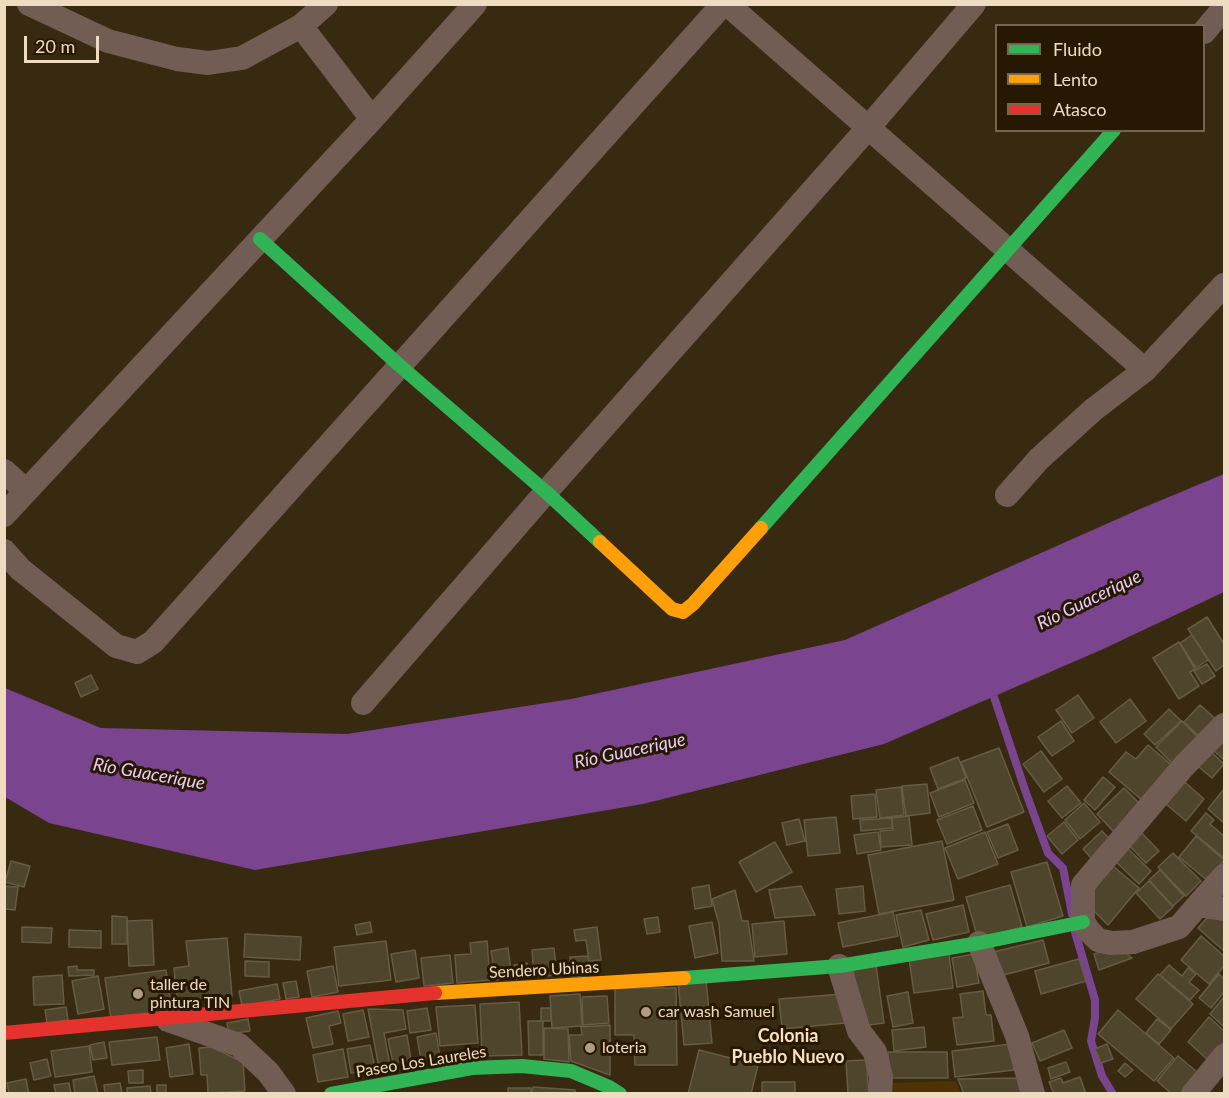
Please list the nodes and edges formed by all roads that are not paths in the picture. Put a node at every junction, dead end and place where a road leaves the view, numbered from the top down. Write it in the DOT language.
graph roads {
  1 [pos="29,4"];
  2 [pos="326,4"];
  3 [pos="475,4"];
  4 [pos="725,4"];
  5 [pos="974,4"];
  6 [pos="1224,8"];
  7 [pos="301,26"];
  8 [pos="1205,30"];
  9 [pos="372,119"];
  10 [pos="868,128"];
  11 [pos="1112,132"];
  12 [pos="260,239"];
  13 [pos="1007,249"];
  14 [pos="1224,285"];
  15 [pos="399,365"];
  16 [pos="1145,370"];
  17 [pos="4,471"];
  18 [pos="26,491"];
  19 [pos="546,492"];
  20 [pos="1007,495"];
  21 [pos="4,515"];
  22 [pos="4,551"];
  23 [pos="363,703"];
  24 [pos="1224,725"];
  25 [pos="1224,876"];
  26 [pos="1198,905"];
  27 [pos="1224,909"];
  28 [pos="1083,922"];
  29 [pos="979,943"];
  30 [pos="838,966"];
  31 [pos="164,1019"];
  32 [pos="4,1034"];
  33 [pos="1224,1056"];
  34 [pos="284,1094"];
  35 [pos="331,1094"];
  36 [pos="620,1094"];
  37 [pos="880,1094"];
  38 [pos="1033,1094"];
  39 [pos="1192,1094"];
  1 -- 7 [label="street"];
  2 -- 7 [label="street"];
  3 -- 9 [label="street"];
  4 -- 10 [label="street"];
  4 -- 15 [label="street"];
  5 -- 10 [label="street"];
  6 -- 8 [label="street"];
  7 -- 9 [label="street"];
  9 -- 12 [label="street"];
  10 -- 13 [label="street"];
  10 -- 19 [label="street"];
  11 -- 13 [label="street"];
  12 -- 15 [label="street"];
  12 -- 18 [label="street"];
  13 -- 16 [label="street"];
  13 -- 19 [label="street"];
  14 -- 16 [label="street"];
  15 -- 19 [label="street"];
  15 -- 22 [label="street"];
  16 -- 20 [label="street"];
  17 -- 18 [label="street"];
  18 -- 21 [label="street"];
  19 -- 23 [label="street"];
  24 -- 28 [label="street"];
  25 -- 26 [label="street"];
  26 -- 27 [label="street"];
  26 -- 28 [label="street"];
  28 -- 29 [label="street, Sendero Ubinas"];
  29 -- 30 [label="street, Sendero Ubinas"];
  29 -- 38 [label="street"];
  30 -- 31 [label="street, Sendero Ubinas"];
  30 -- 37 [label="street"];
  31 -- 32 [label="street, Sendero Ubinas"];
  31 -- 34 [label="street"];
  33 -- 39 [label="street"];
  35 -- 36 [label="street, Paseo Los Laureles"];
}
